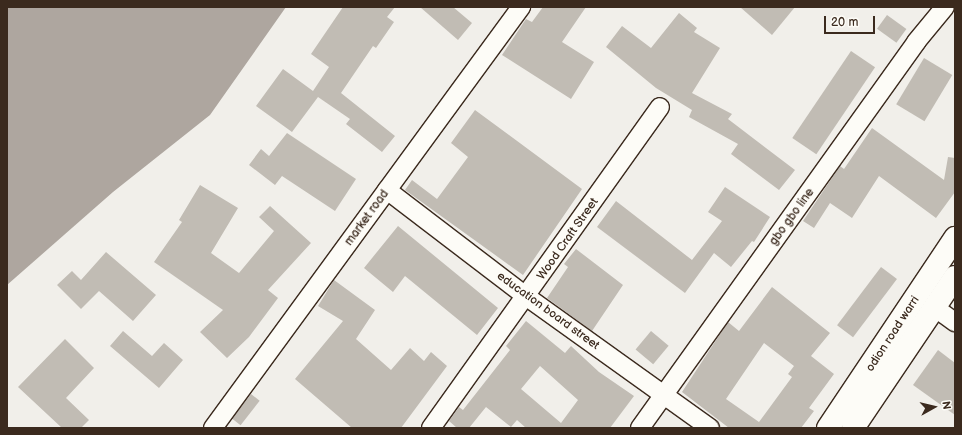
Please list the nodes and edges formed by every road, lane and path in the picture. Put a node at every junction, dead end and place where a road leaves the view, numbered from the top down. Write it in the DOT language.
graph roads {
  1 [pos="521,7"];
  2 [pos="945,7"];
  3 [pos="660,107"];
  4 [pos="387,190"];
  5 [pos="955,238"];
  6 [pos="955,278"];
  7 [pos="527,297"];
  8 [pos="934,307"];
  9 [pos="955,322"];
  10 [pos="665,393"];
  11 [pos="213,428"];
  12 [pos="431,428"];
  13 [pos="640,428"];
  14 [pos="710,428"];
  15 [pos="828,428"];
  16 [pos="853,428"];
  1 -- 4 [label="street, market road"];
  2 -- 10 [label="street, gbo gbo line"];
  3 -- 7 [label="street, Wood Craft Street"];
  4 -- 7 [label="street, education board street"];
  4 -- 11 [label="street, market road"];
  5 -- 15 [label="main road, odion road warri"];
  6 -- 8 [label="main road, odion road warri"];
  7 -- 10 [label="street, education board street"];
  7 -- 12 [label="street, Wood Craft Street"];
  8 -- 9 [label="street"];
  8 -- 16 [label="main road, odion road warri"];
  10 -- 13 [label="street, gbo gbo line"];
  10 -- 14 [label="street, education board street"];
}
